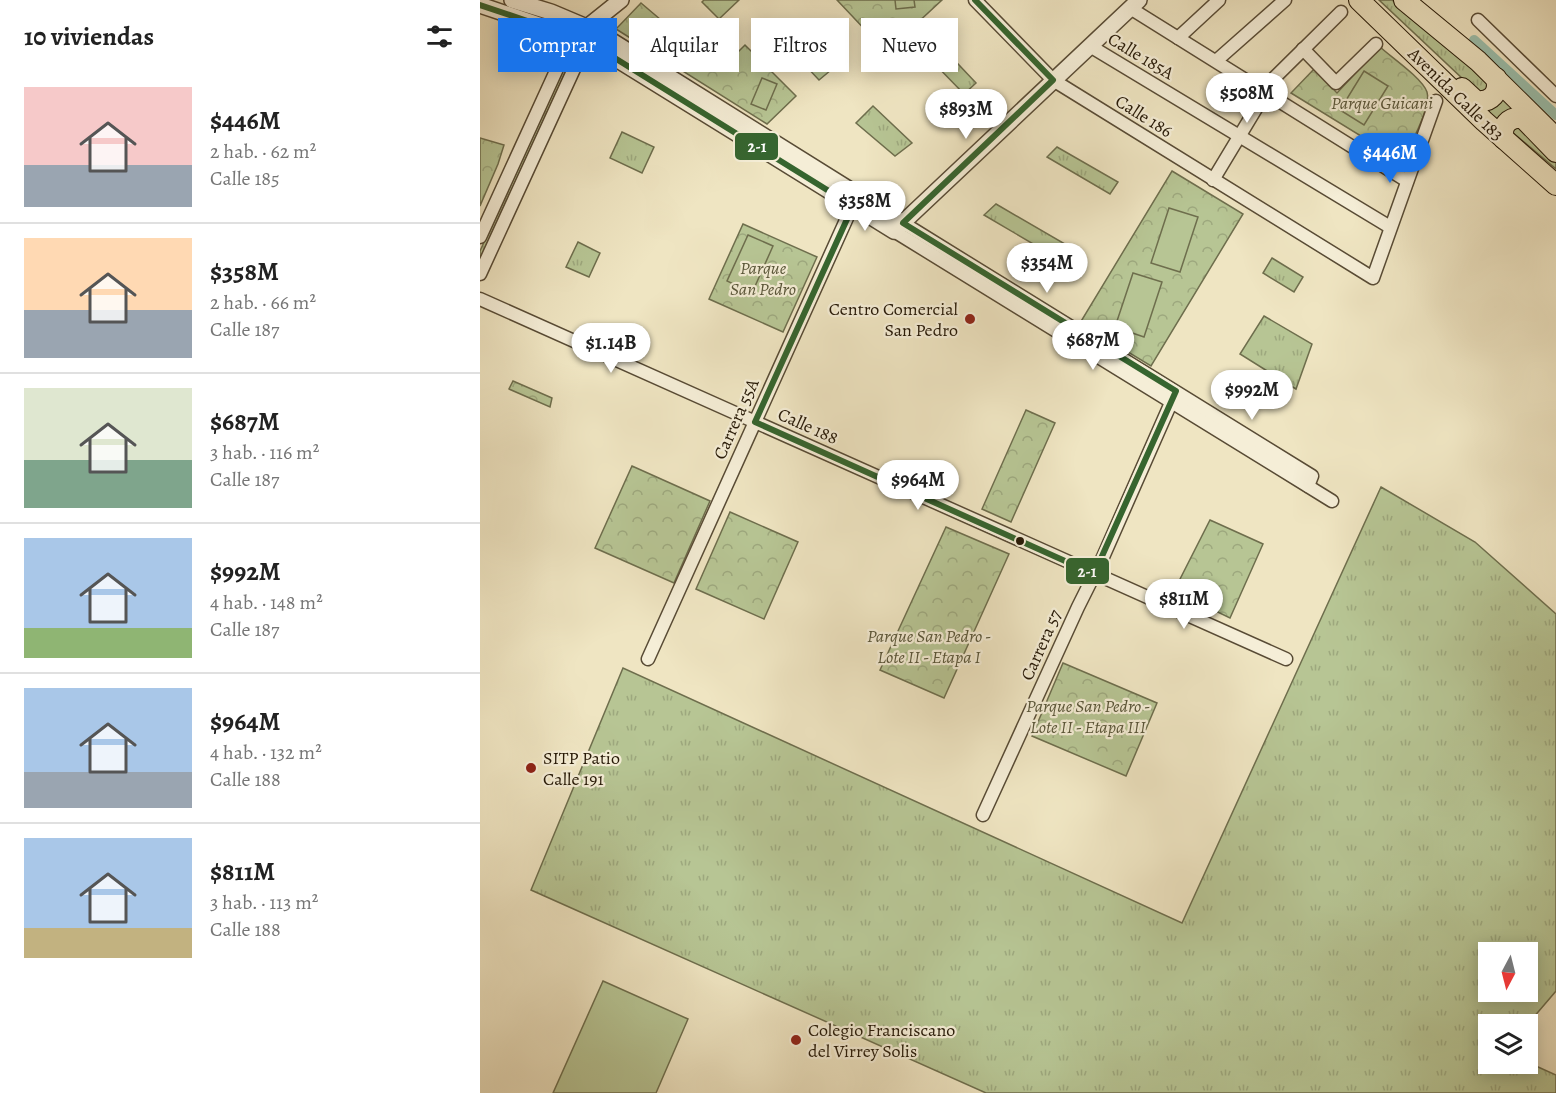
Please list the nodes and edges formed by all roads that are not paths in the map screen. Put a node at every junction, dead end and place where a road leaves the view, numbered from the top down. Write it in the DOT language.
graph roads {
  1 [pos="512,0"];
  2 [pos="621,0"];
  3 [pos="975,0"];
  4 [pos="1219,0"];
  5 [pos="1285,0"];
  6 [pos="1359,0"];
  7 [pos="1404,0"];
  8 [pos="1135,4"];
  9 [pos="480,6"];
  10 [pos="1341,12"];
  11 [pos="526,18"];
  12 [pos="561,18"];
  13 [pos="602,18"];
  14 [pos="1478,20"];
  15 [pos="1383,37"];
  16 [pos="1178,38"];
  17 [pos="1090,46"];
  18 [pos="1304,49"];
  19 [pos="617,53"];
  20 [pos="1216,61"];
  21 [pos="556,72"];
  22 [pos="573,72"];
  23 [pos="1496,78"];
  24 [pos="1053,80"];
  25 [pos="1264,91"];
  26 [pos="1556,96"];
  27 [pos="1436,101"];
  28 [pos="1239,136"];
  29 [pos="1556,138"];
  30 [pos="1504,140"];
  31 [pos="1556,152"];
  32 [pos="1213,180"];
  33 [pos="1407,181"];
  34 [pos="1556,185"];
  35 [pos="855,200"];
  36 [pos="898,227"];
  37 [pos="1390,227"];
  38 [pos="480,237"];
  39 [pos="480,274"];
  40 [pos="480,299"];
  41 [pos="1174,397"];
  42 [pos="755,422"];
  43 [pos="1332,501"];
  44 [pos="1094,574"];
  45 [pos="648,659"];
  46 [pos="1286,659"];
  47 [pos="983,815"];
  1 -- 12 [label="street"];
  2 -- 13 [label="street"];
  3 -- 24 [label="street, Calle 186"];
  4 -- 16 [label="street"];
  5 -- 20 [label="street"];
  6 -- 15 [label="main road, Avenida Calle 183"];
  7 -- 23 [label="main road, Avenida Calle 183"];
  8 -- 16 [label="street"];
  8 -- 17 [label="street"];
  9 -- 11 [label="street"];
  10 -- 18 [label="street"];
  14 -- 26 [label="street"];
  15 -- 18 [label="street"];
  15 -- 23 [label="main road"];
  15 -- 30 [label="main road, Avenida Calle 183"];
  16 -- 20 [label="street"];
  17 -- 24 [label="street"];
  17 -- 28 [label="street, Calle 185A"];
  18 -- 25 [label="street"];
  19 -- 35 [label="street"];
  20 -- 25 [label="street"];
  21 -- 38 [label="street"];
  22 -- 39 [label="street"];
  23 -- 29 [label="main road, Avenida Calle 183"];
  24 -- 32 [label="street, Calle 186"];
  24 -- 36 [label="street"];
  25 -- 28 [label="street"];
  25 -- 33 [label="street"];
  27 -- 33 [label="street"];
  28 -- 32 [label="street"];
  28 -- 37 [label="street, Calle 185A"];
  30 -- 31 [label="main road"];
  30 -- 34 [label="main road, Avenida Calle 183"];
  32 -- 37 [label="street, Calle 186"];
  33 -- 37 [label="street"];
  35 -- 36 [label="street"];
  35 -- 42 [label="street, Carrera 55A"];
  36 -- 41 [label="street"];
  40 -- 42 [label="street, Calle 188"];
  41 -- 43 [label="street"];
  41 -- 44 [label="street, Carrera 57"];
  42 -- 44 [label="street, Calle 188"];
  42 -- 45 [label="street, Carrera 55A"];
  44 -- 46 [label="street, Calle 188"];
  44 -- 47 [label="street, Carrera 57"];
}
